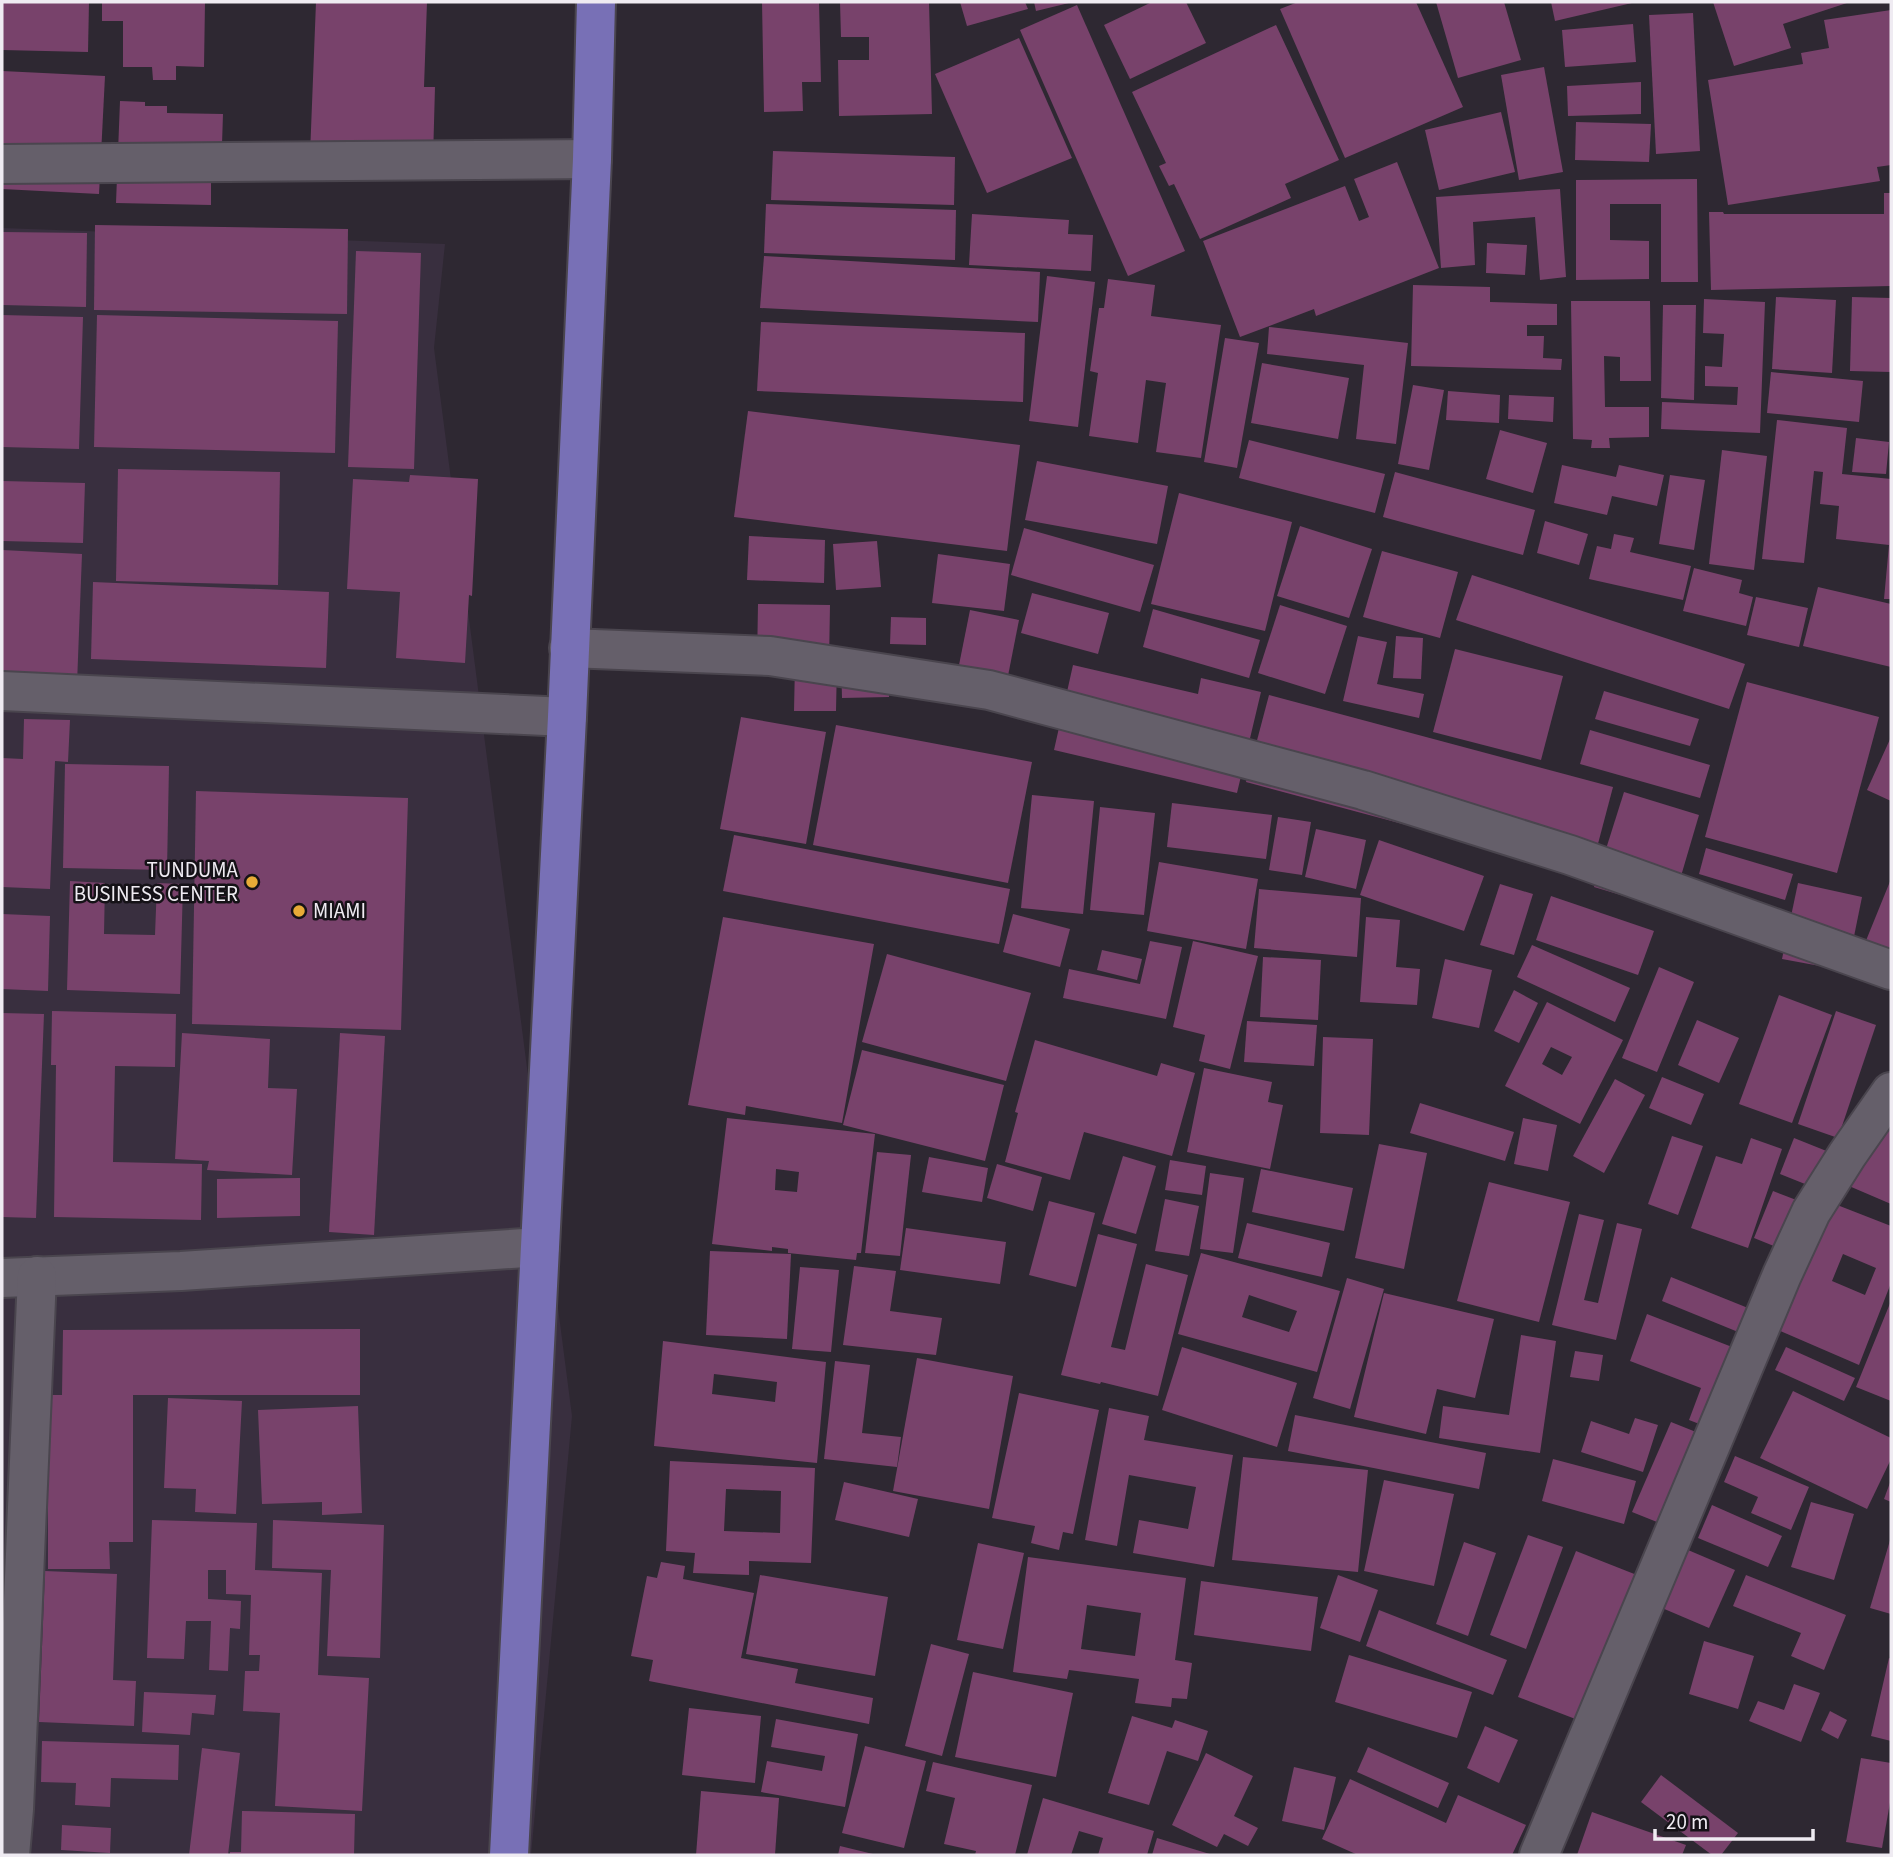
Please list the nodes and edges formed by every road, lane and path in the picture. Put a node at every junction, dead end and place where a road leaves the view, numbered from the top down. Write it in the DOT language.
graph roads {
  1 [pos="596,2"];
  2 [pos="592,159"];
  3 [pos="2,164"];
  4 [pos="569,648"];
  5 [pos="2,691"];
  6 [pos="567,717"];
  7 [pos="1891,970"];
  8 [pos="1891,1092"];
  9 [pos="540,1247"];
  10 [pos="19,1277"];
  11 [pos="10,1855"];
  12 [pos="509,1855"];
  13 [pos="1539,1855"];
  1 -- 2 [label="highway"];
  2 -- 3 [label="street"];
  2 -- 4 [label="highway"];
  4 -- 6 [label="highway"];
  4 -- 7 [label="street"];
  5 -- 6 [label="street"];
  6 -- 9 [label="highway"];
  8 -- 13 [label="street"];
  9 -- 10 [label="street"];
  9 -- 12 [label="highway"];
  10 -- 11 [label="street"];
}
